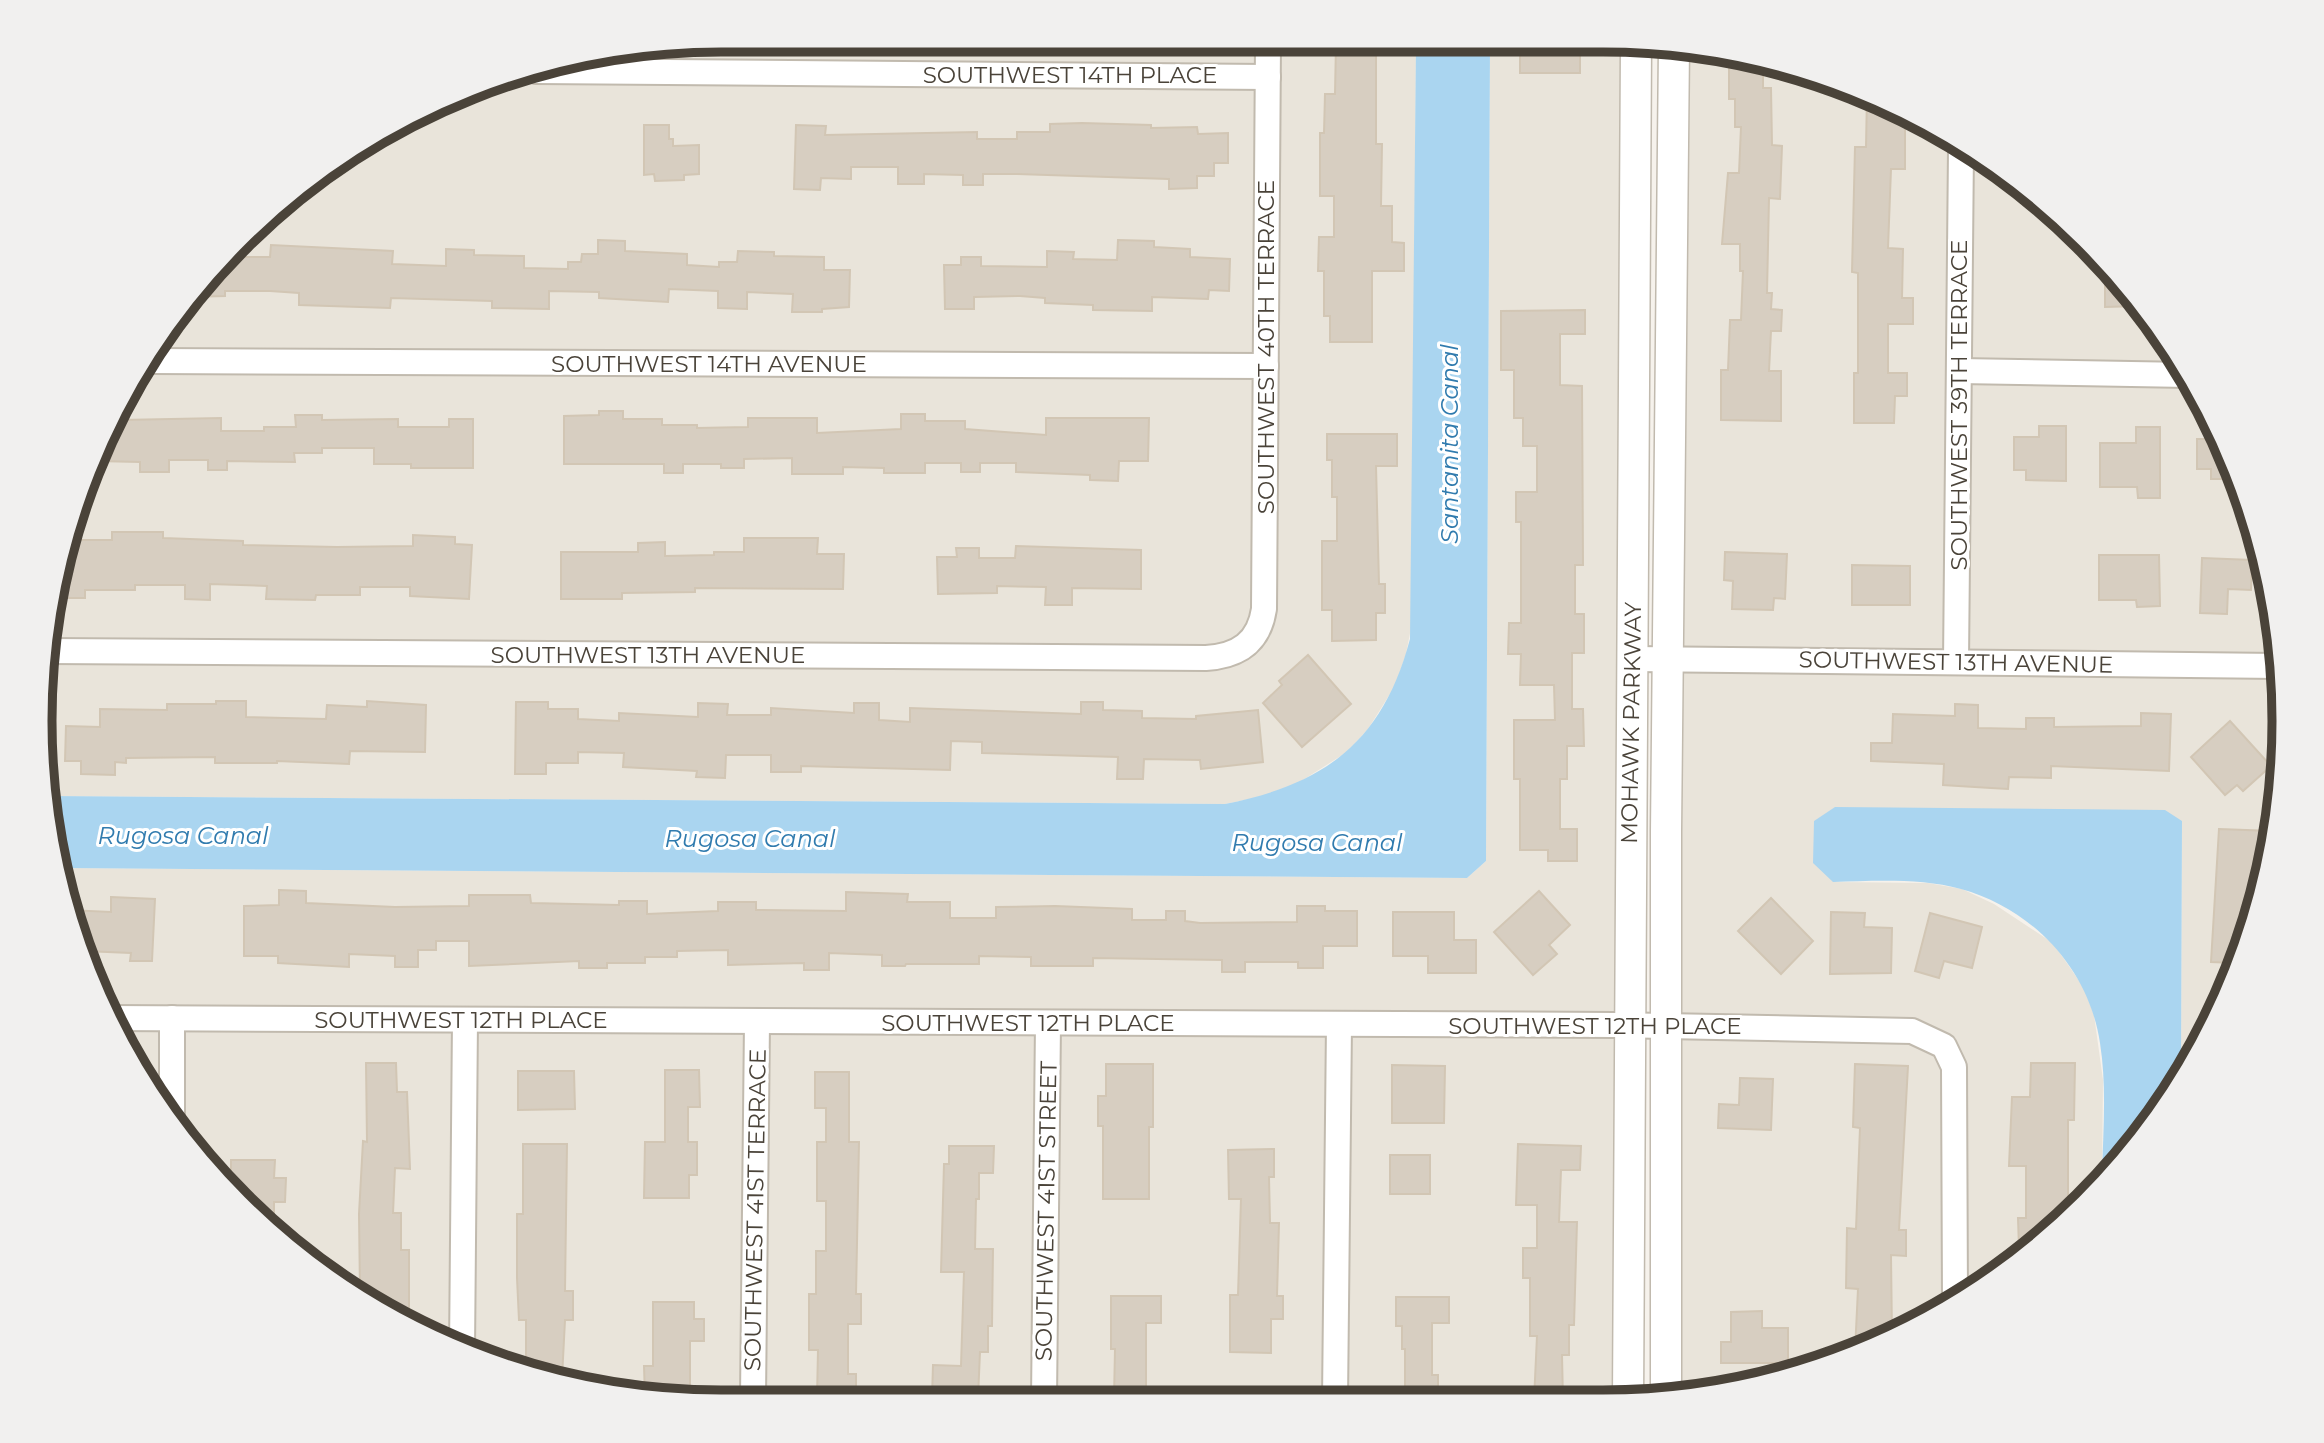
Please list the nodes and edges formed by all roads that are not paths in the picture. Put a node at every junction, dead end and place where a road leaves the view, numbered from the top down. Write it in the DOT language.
graph roads {
  1 [pos="1268,52"];
  2 [pos="1636,54"];
  3 [pos="1674,57"];
  4 [pos="564,71"];
  5 [pos="1268,77"];
  6 [pos="1961,157"];
  7 [pos="158,361"];
  8 [pos="1266,366"];
  9 [pos="1959,371"];
  10 [pos="2174,375"];
  11 [pos="1247,646"];
  12 [pos="56,651"];
  13 [pos="1632,659"];
  14 [pos="1670,659"];
  15 [pos="1956,662"];
  16 [pos="2269,666"];
  17 [pos="122,1018"];
  18 [pos="172,1018"];
  19 [pos="466,1020"];
  20 [pos="757,1022"];
  21 [pos="1048,1023"];
  22 [pos="1339,1024"];
  23 [pos="1630,1025"];
  24 [pos="1668,1026"];
  25 [pos="172,1103"];
  26 [pos="1955,1290"];
  27 [pos="462,1339"];
  28 [pos="1666,1387"];
  29 [pos="1628,1389"];
  30 [pos="753,1390"];
  31 [pos="1044,1390"];
  32 [pos="1335,1390"];
  1 -- 5 [label="street, SOUTHWEST 40TH TERRACE"];
  2 -- 13 [label="street, MOHAWK PARKWAY"];
  3 -- 14 [label="street, MOHAWK PARKWAY"];
  4 -- 5 [label="street, SOUTHWEST 14TH PLACE"];
  5 -- 8 [label="street, SOUTHWEST 40TH TERRACE"];
  6 -- 9 [label="street, SOUTHWEST 39TH TERRACE"];
  7 -- 8 [label="street, SOUTHWEST 14TH AVENUE"];
  8 -- 11 [label="street, SOUTHWEST 40TH TERRACE"];
  9 -- 10 [label="street"];
  9 -- 15 [label="street, SOUTHWEST 39TH TERRACE"];
  11 -- 12 [label="street, SOUTHWEST 13TH AVENUE"];
  13 -- 14 [label="street, SOUTHWEST 13TH AVENUE"];
  13 -- 23 [label="street, MOHAWK PARKWAY"];
  14 -- 15 [label="street, SOUTHWEST 13TH AVENUE"];
  14 -- 24 [label="street, MOHAWK PARKWAY"];
  15 -- 16 [label="street, SOUTHWEST 13TH AVENUE"];
  17 -- 18 [label="street, SOUTHWEST 12TH PLACE"];
  18 -- 19 [label="street, SOUTHWEST 12TH PLACE"];
  18 -- 25 [label="street"];
  19 -- 20 [label="street, SOUTHWEST 12TH PLACE"];
  19 -- 27 [label="street"];
  20 -- 21 [label="street, SOUTHWEST 12TH PLACE"];
  20 -- 30 [label="street, SOUTHWEST 41ST TERRACE"];
  21 -- 22 [label="street, SOUTHWEST 12TH PLACE"];
  21 -- 31 [label="street, SOUTHWEST 41ST STREET"];
  22 -- 23 [label="street, SOUTHWEST 12TH PLACE"];
  22 -- 32 [label="street"];
  23 -- 24 [label="street, SOUTHWEST 12TH PLACE"];
  23 -- 29 [label="street, MOHAWK PARKWAY"];
  24 -- 26 [label="street, SOUTHWEST 12TH PLACE"];
  24 -- 28 [label="street, MOHAWK PARKWAY"];
}
